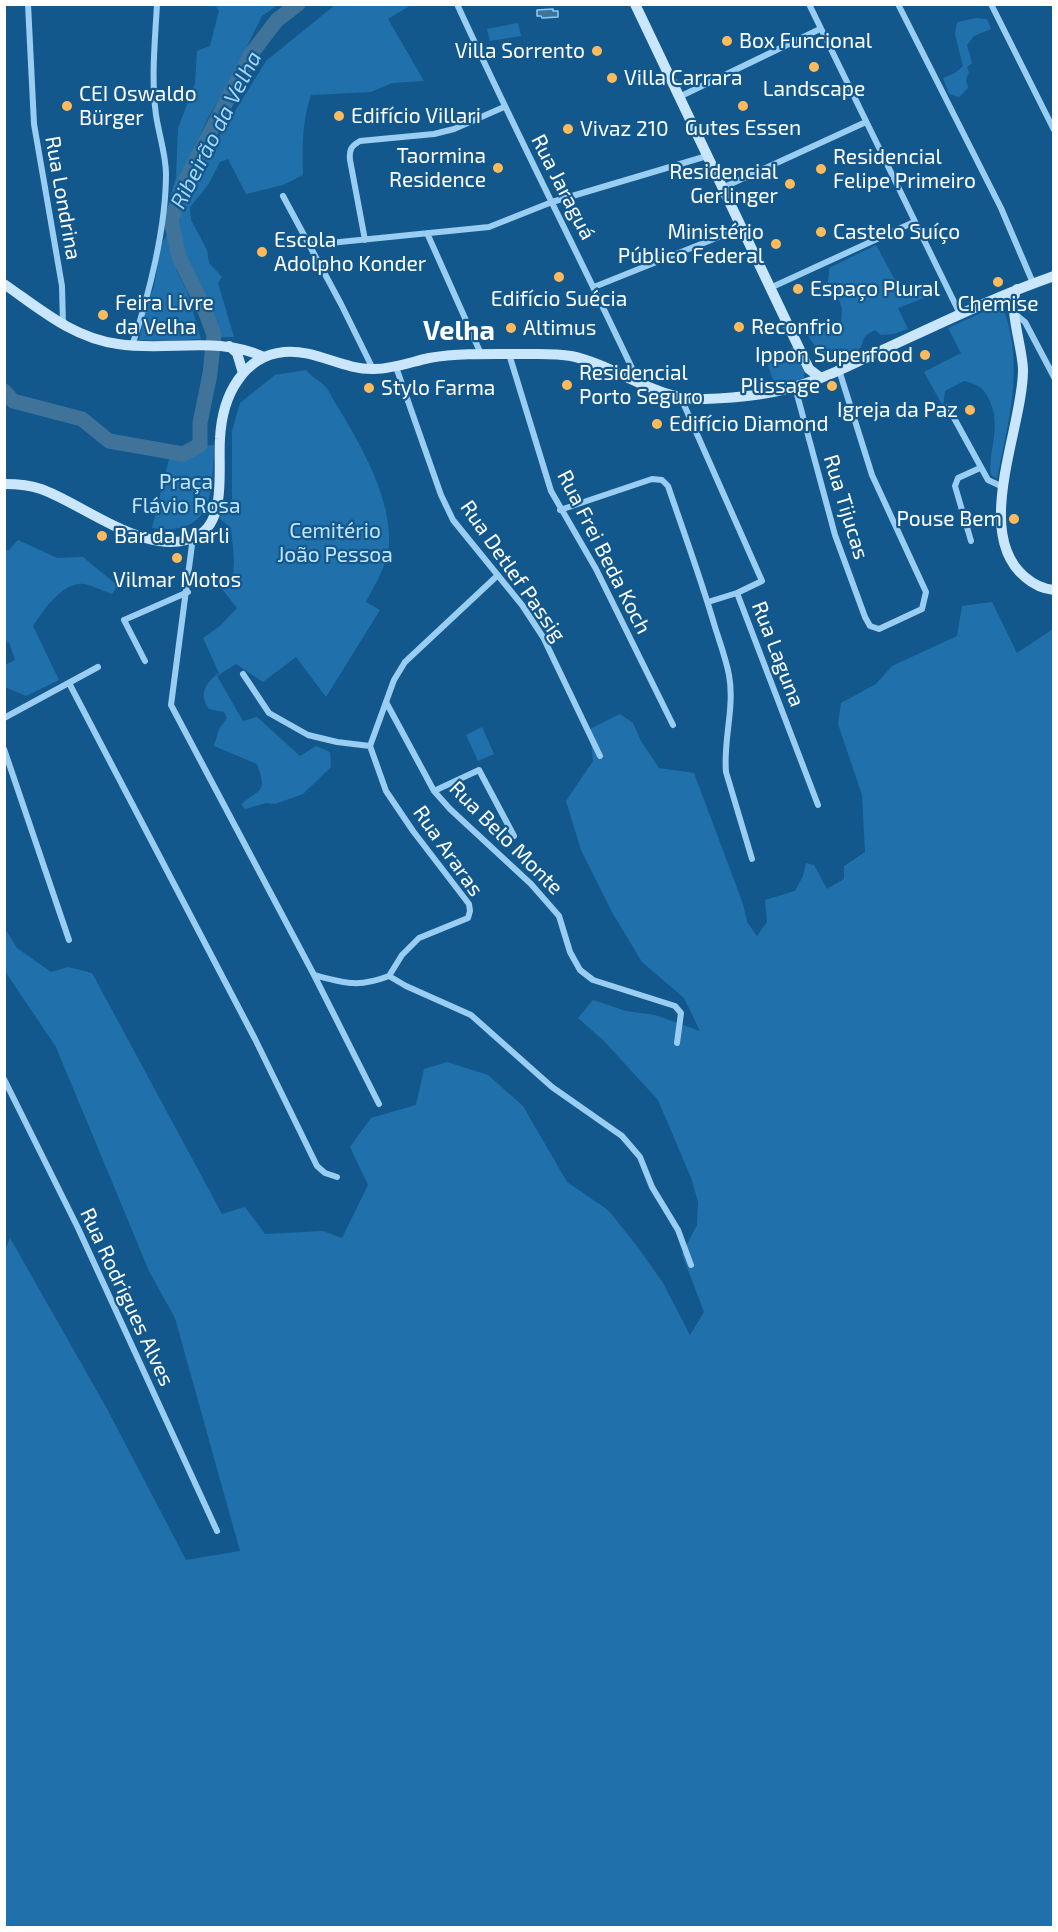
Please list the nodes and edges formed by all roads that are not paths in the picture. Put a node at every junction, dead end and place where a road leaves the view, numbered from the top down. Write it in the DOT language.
graph roads {
  1 [pos="28,4"];
  2 [pos="157,4"];
  3 [pos="457,4"];
  4 [pos="635,4"];
  5 [pos="808,4"];
  6 [pos="898,4"];
  7 [pos="991,4"];
  8 [pos="820,29"];
  9 [pos="679,97"];
  10 [pos="504,107"];
  11 [pos="866,122"];
  12 [pos="1053,130"];
  13 [pos="707,156"];
  14 [pos="722,188"];
  15 [pos="283,196"];
  16 [pos="552,202"];
  17 [pos="914,222"];
  18 [pos="741,228"];
  19 [pos="426,233"];
  20 [pos="365,240"];
  21 [pos="310,245"];
  22 [pos="1053,276"];
  23 [pos="1033,283"];
  24 [pos="4,284"];
  25 [pos="594,287"];
  26 [pos="770,288"];
  27 [pos="1017,290"];
  28 [pos="985,303"];
  29 [pos="1013,312"];
  30 [pos="960,314"];
  31 [pos="63,325"];
  32 [pos="132,346"];
  33 [pos="231,348"];
  34 [pos="509,354"];
  35 [pos="481,355"];
  36 [pos="257,358"];
  37 [pos="396,367"];
  38 [pos="373,369"];
  39 [pos="809,369"];
  40 [pos="839,370"];
  41 [pos="245,371"];
  42 [pos="1053,377"];
  43 [pos="821,378"];
  44 [pos="639,384"];
  45 [pos="800,386"];
  46 [pos="681,398"];
  47 [pos="948,407"];
  48 [pos="980,468"];
  49 [pos="4,484"];
  50 [pos="1003,487"];
  51 [pos="560,510"];
  52 [pos="193,537"];
  53 [pos="971,541"];
  54 [pos="498,575"];
  55 [pos="1053,590"];
  56 [pos="188,592"];
  57 [pos="737,592"];
  58 [pos="708,602"];
  59 [pos="145,661"];
  60 [pos="98,668"];
  61 [pos="243,674"];
  62 [pos="69,683"];
  63 [pos="386,702"];
  64 [pos="4,718"];
  65 [pos="673,725"];
  66 [pos="370,746"];
  67 [pos="4,749"];
  68 [pos="600,756"];
  69 [pos="434,791"];
  70 [pos="818,805"];
  71 [pos="514,836"];
  72 [pos="752,859"];
  73 [pos="69,940"];
  74 [pos="314,975"];
  75 [pos="389,976"];
  76 [pos="677,1042"];
  77 [pos="4,1079"];
  78 [pos="379,1104"];
  79 [pos="337,1177"];
  80 [pos="691,1265"];
  81 [pos="217,1531"];
  1 -- 31 [label="street, Rua Londrina"];
  2 -- 32 [label="street"];
  3 -- 10 [label="street, Rua Jaraguá"];
  4 -- 9 [label="main road"];
  5 -- 8 [label="street"];
  6 -- 23 [label="street"];
  7 -- 12 [label="street"];
  8 -- 9 [label="street"];
  8 -- 11 [label="street"];
  9 -- 13 [label="main road"];
  10 -- 16 [label="street, Rua Jaraguá"];
  10 -- 20 [label="street"];
  11 -- 14 [label="street"];
  11 -- 17 [label="street"];
  13 -- 14 [label="main road"];
  13 -- 16 [label="street"];
  14 -- 18 [label="main road"];
  15 -- 21 [label="street"];
  16 -- 19 [label="street"];
  16 -- 25 [label="street, Rua Jaraguá"];
  17 -- 26 [label="street"];
  17 -- 30 [label="street"];
  18 -- 25 [label="street"];
  18 -- 26 [label="main road"];
  19 -- 20 [label="street"];
  19 -- 35 [label="street"];
  20 -- 21 [label="street"];
  21 -- 38 [label="street"];
  22 -- 23 [label="main road"];
  23 -- 27 [label="main road"];
  24 -- 31 [label="main road"];
  25 -- 44 [label="street, Rua Jaraguá"];
  26 -- 39 [label="main road"];
  27 -- 28 [label="main road"];
  27 -- 29 [label="main road"];
  28 -- 29 [label="main road"];
  28 -- 30 [label="main road"];
  29 -- 42 [label="street"];
  29 -- 50 [label="main road"];
  30 -- 40 [label="main road"];
  31 -- 32 [label="main road"];
  32 -- 33 [label="main road"];
  33 -- 36 [label="main road"];
  33 -- 36 [label="main road"];
  33 -- 41 [label="main road"];
  34 -- 35 [label="main road"];
  34 -- 44 [label="main road"];
  34 -- 51 [label="street, Rua Frei Beda Koch"];
  35 -- 37 [label="main road"];
  36 -- 38 [label="main road"];
  36 -- 41 [label="main road"];
  37 -- 38 [label="main road"];
  37 -- 54 [label="street, Rua Detlef Passig"];
  39 -- 43 [label="main road"];
  39 -- 45 [label="main road"];
  40 -- 43 [label="main road"];
  40 -- 45 [label="street, Rua Tijucas"];
  41 -- 52 [label="main road"];
  43 -- 45 [label="main road"];
  44 -- 46 [label="main road"];
  45 -- 46 [label="main road"];
  46 -- 57 [label="street, Rua Laguna"];
  47 -- 48 [label="street"];
  48 -- 50 [label="street"];
  48 -- 53 [label="street"];
  49 -- 52 [label="main road"];
  50 -- 55 [label="main road"];
  51 -- 58 [label="street"];
  51 -- 65 [label="street, Rua Frei Beda Koch"];
  52 -- 56 [label="street"];
  54 -- 63 [label="street"];
  54 -- 68 [label="street, Rua Detlef Passig"];
  56 -- 59 [label="street"];
  56 -- 74 [label="street"];
  57 -- 58 [label="street"];
  57 -- 70 [label="street, Rua Laguna"];
  58 -- 72 [label="street"];
  60 -- 62 [label="street"];
  61 -- 66 [label="street"];
  62 -- 64 [label="street"];
  62 -- 79 [label="street"];
  63 -- 66 [label="street"];
  63 -- 69 [label="street, Rua Belo Monte"];
  66 -- 75 [label="street, Rua Araras"];
  67 -- 73 [label="street"];
  69 -- 71 [label="street"];
  69 -- 76 [label="street, Rua Belo Monte"];
  74 -- 75 [label="street"];
  74 -- 78 [label="street"];
  75 -- 80 [label="street"];
  77 -- 81 [label="street, Rua Rodrigues Alves"];
}
